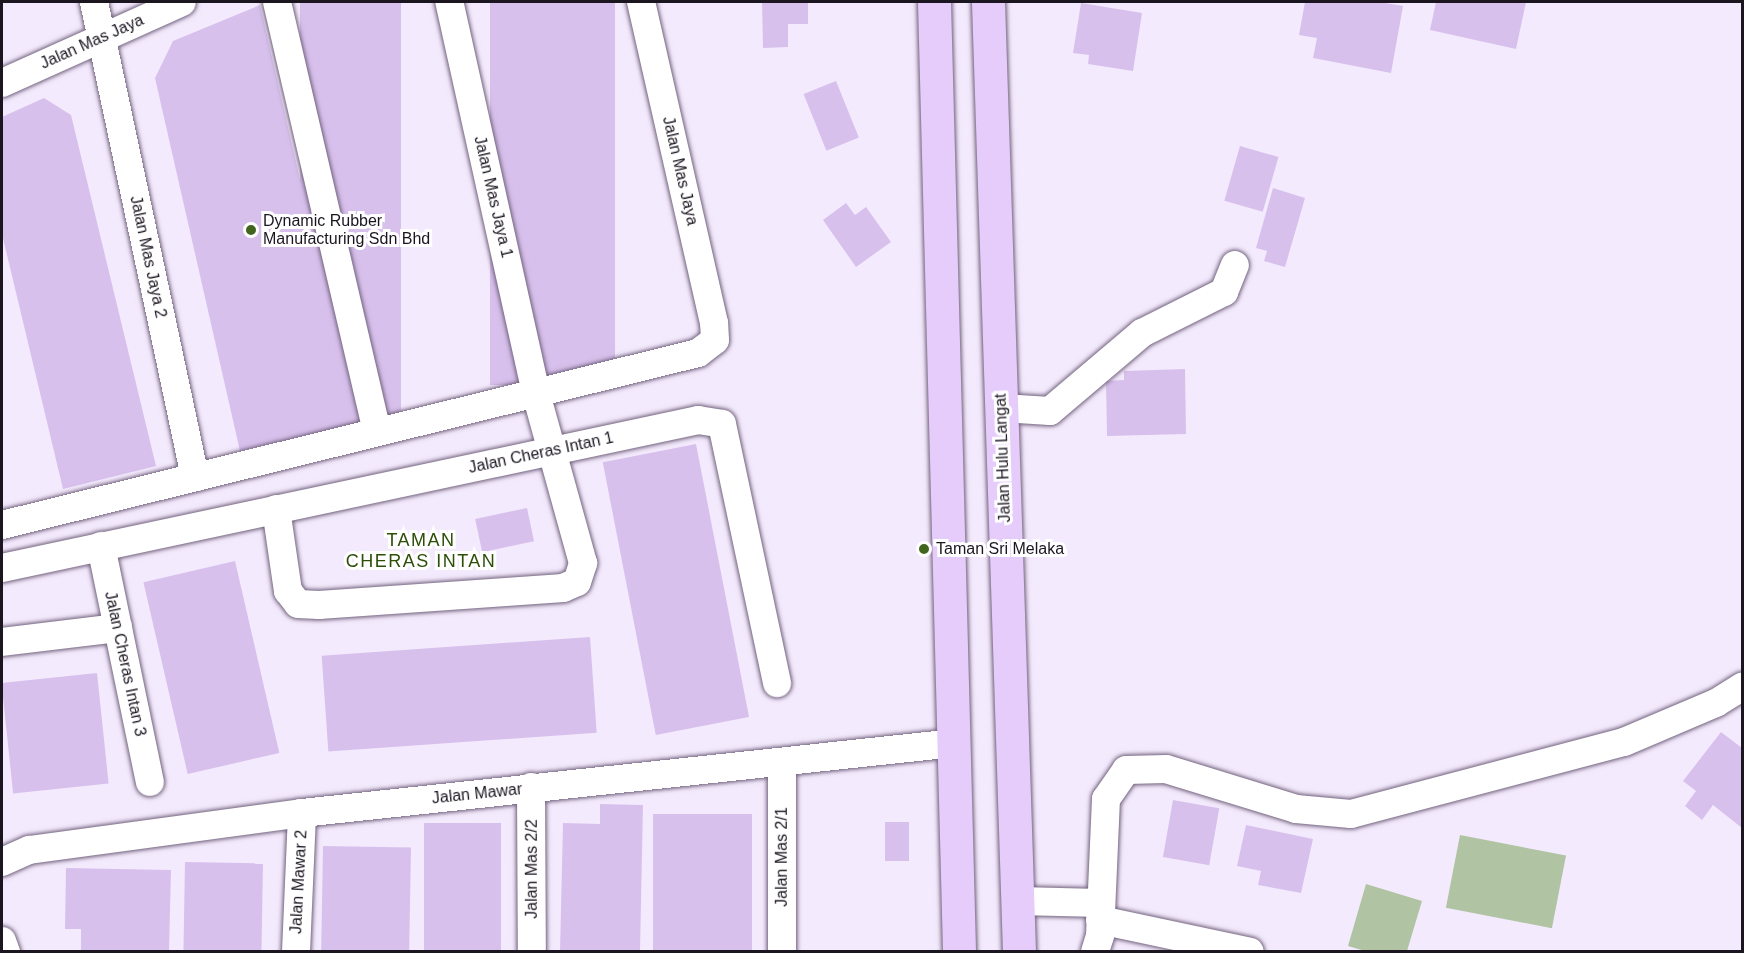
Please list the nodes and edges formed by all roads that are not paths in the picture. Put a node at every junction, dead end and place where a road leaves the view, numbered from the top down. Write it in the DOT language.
graph roads {
  1 [pos="94,2"];
  2 [pos="182,2"];
  3 [pos="277,2"];
  4 [pos="449,2"];
  5 [pos="641,2"];
  6 [pos="934,2"];
  7 [pos="988,2"];
  8 [pos="101,36"];
  9 [pos="2,82"];
  10 [pos="1235,265"];
  11 [pos="536,393"];
  12 [pos="1002,408"];
  13 [pos="377,432"];
  14 [pos="551,451"];
  15 [pos="195,477"];
  16 [pos="276,509"];
  17 [pos="2,525"];
  18 [pos="101,546"];
  19 [pos="2,568"];
  20 [pos="118,628"];
  21 [pos="2,642"];
  22 [pos="777,683"];
  23 [pos="1743,687"];
  24 [pos="955,743"];
  25 [pos="782,763"];
  26 [pos="150,782"];
  27 [pos="531,788"];
  28 [pos="302,813"];
  29 [pos="2,862"];
  30 [pos="1018,901"];
  31 [pos="1101,912"];
  32 [pos="2,941"];
  33 [pos="6,951"];
  34 [pos="296,951"];
  35 [pos="532,951"];
  36 [pos="782,951"];
  37 [pos="959,951"];
  38 [pos="1019,951"];
  39 [pos="1095,951"];
  40 [pos="1250,951"];
  1 -- 8 [label="street, Jalan Mas Jaya 2"];
  2 -- 8 [label="street, Jalan Mas Jaya"];
  3 -- 13 [label="street"];
  4 -- 11 [label="street, Jalan Mas Jaya 1"];
  5 -- 11 [label="street, Jalan Mas Jaya"];
  6 -- 24 [label="main road"];
  7 -- 12 [label="main road, Jalan Hulu Langat"];
  8 -- 9 [label="street, Jalan Mas Jaya"];
  8 -- 15 [label="street, Jalan Mas Jaya 2"];
  10 -- 12 [label="street"];
  11 -- 13 [label="street"];
  11 -- 14 [label="street, Jalan Mas Jaya 1"];
  12 -- 30 [label="main road, Jalan Hulu Langat"];
  13 -- 15 [label="street"];
  14 -- 16 [label="street, Jalan Cheras Intan 1"];
  14 -- 16 [label="street, Jalan Mas Jaya 1"];
  14 -- 22 [label="street, Jalan Cheras Intan 1"];
  15 -- 17 [label="street"];
  16 -- 18 [label="street, Jalan Cheras Intan 1"];
  18 -- 19 [label="street, Jalan Cheras Intan 1"];
  18 -- 20 [label="street, Jalan Cheras Intan 3"];
  20 -- 21 [label="street"];
  20 -- 26 [label="street, Jalan Cheras Intan 3"];
  23 -- 31 [label="street"];
  24 -- 25 [label="street, Jalan Mawar"];
  24 -- 37 [label="main road"];
  25 -- 27 [label="street, Jalan Mawar"];
  25 -- 36 [label="street, Jalan Mas 2/1"];
  27 -- 28 [label="street, Jalan Mawar"];
  27 -- 35 [label="street, Jalan Mas 2/2"];
  28 -- 29 [label="street, Jalan Mawar"];
  28 -- 34 [label="street, Jalan Mawar 2"];
  30 -- 31 [label="street"];
  30 -- 38 [label="main road, Jalan Hulu Langat"];
  31 -- 39 [label="street"];
  31 -- 40 [label="street"];
  32 -- 33 [label="street"];
}
